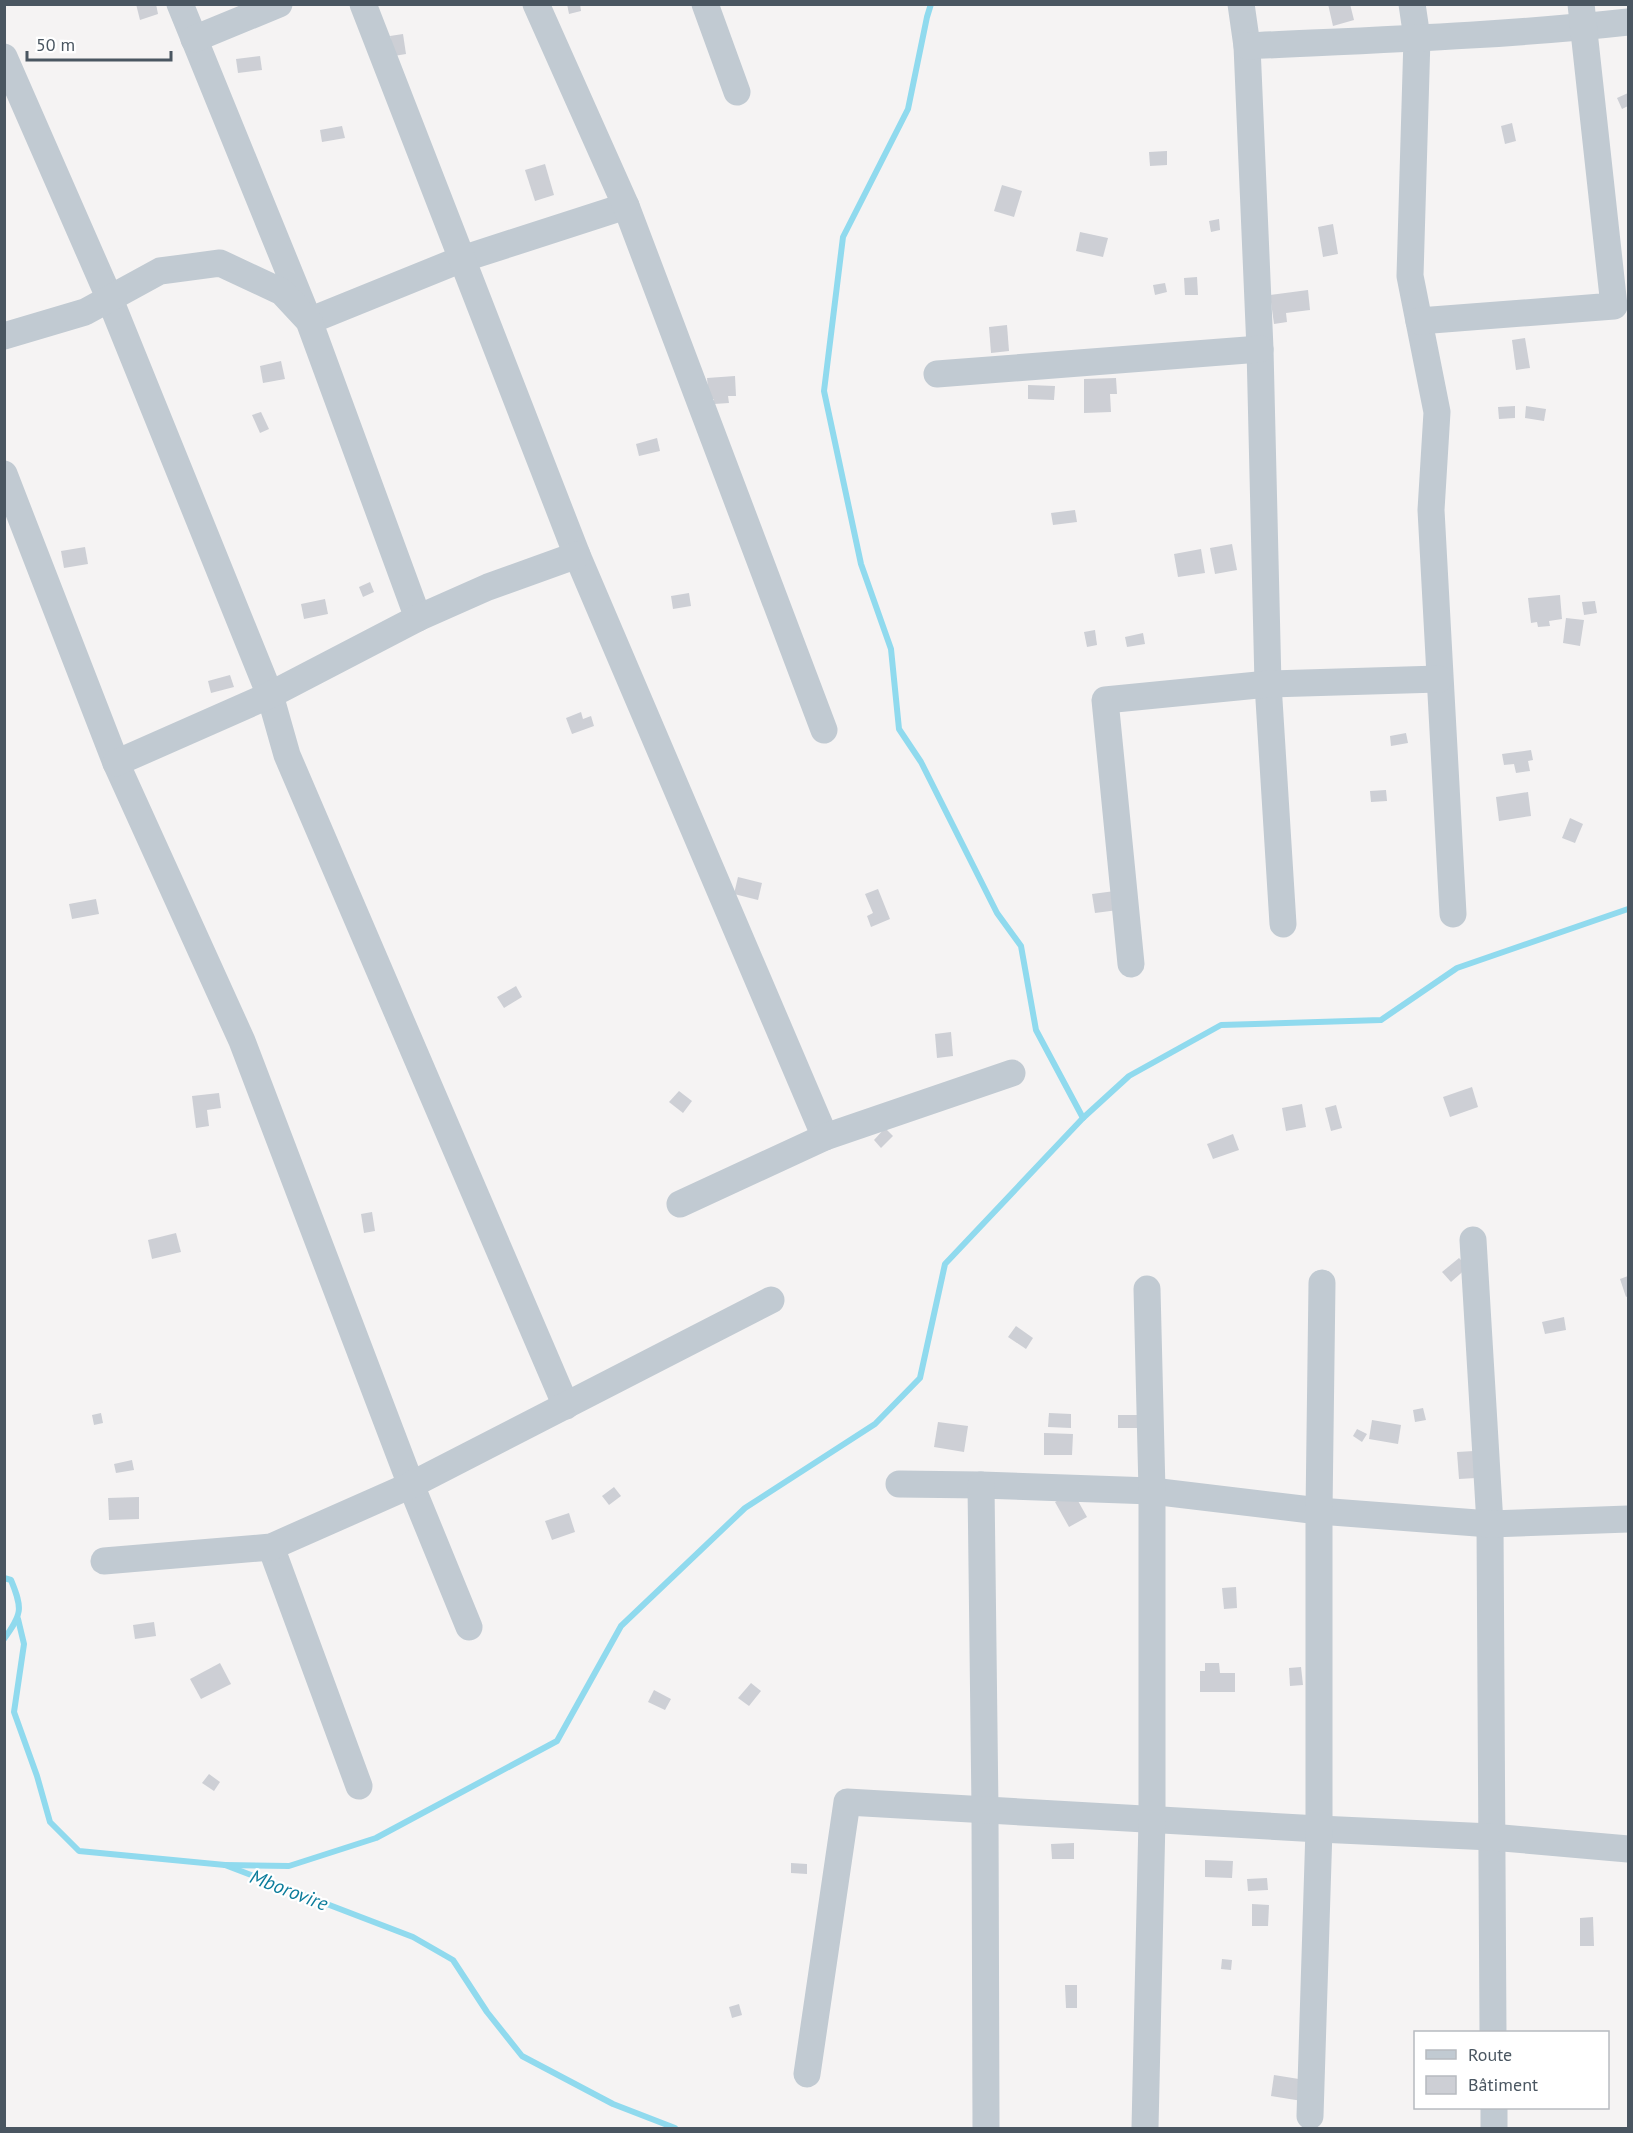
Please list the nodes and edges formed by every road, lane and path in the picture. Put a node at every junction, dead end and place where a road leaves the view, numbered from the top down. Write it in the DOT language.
graph roads {
  1 [pos="180,4"];
  2 [pos="279,4"];
  3 [pos="363,4"];
  4 [pos="536,4"];
  5 [pos="705,4"];
  6 [pos="1241,4"];
  7 [pos="1412,4"];
  8 [pos="1581,16"];
  9 [pos="1629,22"];
  10 [pos="1417,38"];
  11 [pos="194,39"];
  12 [pos="1247,46"];
  13 [pos="4,57"];
  14 [pos="737,92"];
  15 [pos="626,206"];
  16 [pos="462,260"];
  17 [pos="109,297"];
  18 [pos="309,321"];
  19 [pos="1419,321"];
  20 [pos="4,336"];
  21 [pos="1260,349"];
  22 [pos="937,374"];
  23 [pos="4,474"];
  24 [pos="576,555"];
  25 [pos="418,618"];
  26 [pos="1439,679"];
  27 [pos="1268,684"];
  28 [pos="270,695"];
  29 [pos="824,730"];
  30 [pos="116,763"];
  31 [pos="1453,914"];
  32 [pos="1283,924"];
  33 [pos="1131,964"];
  34 [pos="1012,1073"];
  35 [pos="825,1137"];
  36 [pos="680,1204"];
  37 [pos="1473,1240"];
  38 [pos="1322,1283"];
  39 [pos="1147,1289"];
  40 [pos="771,1300"];
  41 [pos="566,1406"];
  42 [pos="898,1484"];
  43 [pos="411,1485"];
  44 [pos="981,1485"];
  45 [pos="1152,1491"];
  46 [pos="1319,1511"];
  47 [pos="1629,1520"];
  48 [pos="1490,1524"];
  49 [pos="271,1547"];
  50 [pos="104,1561"];
  51 [pos="469,1627"];
  52 [pos="359,1786"];
  53 [pos="985,1810"];
  54 [pos="1152,1819"];
  55 [pos="1319,1829"];
  56 [pos="1491,1837"];
  57 [pos="1629,1849"];
  58 [pos="1493,2031"];
  59 [pos="807,2074"];
  60 [pos="1494,2109"];
  61 [pos="1310,2116"];
  62 [pos="986,2128"];
  63 [pos="1145,2128"];
  64 [pos="1494,2128"];
  1 -- 11 [label="street"];
  2 -- 11 [label="street"];
  3 -- 16 [label="street"];
  4 -- 15 [label="street"];
  5 -- 14 [label="street"];
  6 -- 12 [label="street"];
  7 -- 10 [label="street"];
  8 -- 9 [label="street"];
  8 -- 10 [label="street"];
  8 -- 19 [label="street"];
  10 -- 12 [label="street"];
  10 -- 19 [label="street"];
  11 -- 18 [label="street"];
  12 -- 21 [label="street"];
  13 -- 17 [label="street"];
  15 -- 16 [label="street"];
  15 -- 29 [label="street"];
  16 -- 18 [label="street"];
  16 -- 24 [label="street"];
  17 -- 18 [label="street"];
  17 -- 20 [label="street"];
  17 -- 28 [label="street"];
  18 -- 25 [label="street"];
  19 -- 26 [label="street"];
  21 -- 22 [label="street"];
  21 -- 27 [label="street"];
  23 -- 30 [label="street"];
  24 -- 25 [label="street"];
  24 -- 35 [label="street"];
  25 -- 28 [label="street"];
  26 -- 27 [label="street"];
  26 -- 31 [label="street"];
  27 -- 32 [label="street"];
  27 -- 33 [label="street"];
  28 -- 30 [label="street"];
  28 -- 41 [label="street"];
  30 -- 43 [label="street"];
  34 -- 35 [label="street"];
  35 -- 36 [label="street"];
  37 -- 48 [label="street"];
  38 -- 46 [label="street"];
  39 -- 45 [label="street"];
  40 -- 41 [label="street"];
  41 -- 43 [label="street"];
  42 -- 44 [label="street"];
  43 -- 49 [label="street"];
  43 -- 51 [label="street"];
  44 -- 45 [label="street"];
  44 -- 53 [label="street"];
  45 -- 46 [label="street"];
  45 -- 54 [label="street"];
  46 -- 48 [label="street"];
  46 -- 55 [label="street"];
  47 -- 48 [label="street"];
  48 -- 56 [label="street"];
  49 -- 50 [label="street"];
  49 -- 52 [label="street"];
  53 -- 54 [label="street"];
  53 -- 59 [label="street"];
  53 -- 62 [label="street"];
  54 -- 55 [label="street"];
  54 -- 63 [label="street"];
  55 -- 56 [label="street"];
  55 -- 61 [label="street"];
  56 -- 57 [label="street"];
  56 -- 58 [label="street"];
  60 -- 64 [label="street"];
}
